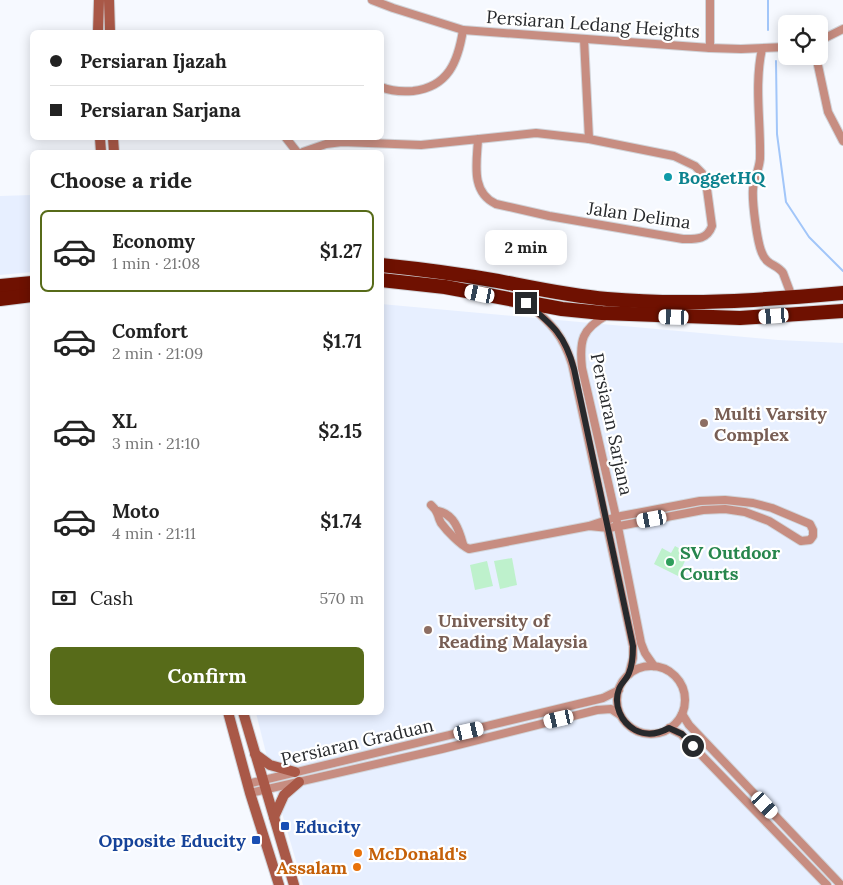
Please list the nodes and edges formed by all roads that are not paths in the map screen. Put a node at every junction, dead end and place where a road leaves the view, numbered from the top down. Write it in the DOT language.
graph roads {
  1 [pos="99,0"];
  2 [pos="108,0"];
  3 [pos="372,0"];
  4 [pos="710,0"];
  5 [pos="843,29"];
  6 [pos="98,30"];
  7 [pos="110,30"];
  8 [pos="463,30"];
  9 [pos="828,36"];
  10 [pos="584,38"];
  11 [pos="710,48"];
  12 [pos="778,48"];
  13 [pos="762,49"];
  14 [pos="818,65"];
  15 [pos="384,88"];
  16 [pos="478,139"];
  17 [pos="589,139"];
  18 [pos="288,140"];
  19 [pos="843,141"];
  20 [pos="295,150"];
  21 [pos="309,150"];
  22 [pos="384,265"];
  23 [pos="384,280"];
  24 [pos="30,283"];
  25 [pos="0,286"];
  26 [pos="843,293"];
  27 [pos="30,296"];
  28 [pos="792,297"];
  29 [pos="0,299"];
  30 [pos="526,303"];
  31 [pos="843,311"];
  32 [pos="609,314"];
  33 [pos="431,505"];
  34 [pos="616,517"];
  35 [pos="607,519"];
  36 [pos="589,526"];
  37 [pos="618,526"];
  38 [pos="609,528"];
  39 [pos="654,666"];
  40 [pos="629,674"];
  41 [pos="618,690"];
  42 [pos="682,714"];
  43 [pos="229,715"];
  44 [pos="244,715"];
  45 [pos="620,715"];
  46 [pos="669,728"];
  47 [pos="254,753"];
  48 [pos="311,768"];
  49 [pos="295,772"];
  50 [pos="313,779"];
  51 [pos="299,782"];
  52 [pos="264,785"];
  53 [pos="249,789"];
  54 [pos="274,817"];
  55 [pos="279,885"];
  56 [pos="294,885"];
  57 [pos="827,885"];
  58 [pos="841,885"];
  1 -- 2 [label="main road"];
  1 -- 6 [label="main road"];
  2 -- 7 [label="main road"];
  3 -- 8 [label="street, Persiaran Ledang Heights"];
  4 -- 11 [label="street"];
  5 -- 9 [label="street"];
  8 -- 10 [label="street, Persiaran Ledang Heights"];
  8 -- 15 [label="street"];
  10 -- 11 [label="street, Persiaran Ledang Heights"];
  10 -- 17 [label="street"];
  11 -- 13 [label="street, Persiaran Ledang Heights"];
  12 -- 13 [label="street, Persiaran Ledang Heights"];
  13 -- 28 [label="street"];
  14 -- 19 [label="street"];
  16 -- 17 [label="street, Jalan Delima"];
  16 -- 17 [label="street, Jalan Delima"];
  16 -- 21 [label="street"];
  18 -- 20 [label="street"];
  22 -- 28 [label="highway"];
  23 -- 30 [label="highway"];
  24 -- 25 [label="highway"];
  26 -- 28 [label="highway"];
  27 -- 29 [label="highway"];
  30 -- 32 [label="highway"];
  30 -- 35 [label="street, Persiaran Sarjana"];
  31 -- 32 [label="highway"];
  32 -- 34 [label="street, Persiaran Sarjana"];
  33 -- 36 [label="street"];
  34 -- 35 [label="street"];
  34 -- 37 [label="street, Persiaran Sarjana"];
  34 -- 37 [label="street"];
  35 -- 36 [label="street"];
  35 -- 38 [label="street, Persiaran Sarjana"];
  36 -- 38 [label="street"];
  37 -- 38 [label="street"];
  37 -- 39 [label="street, Persiaran Sarjana"];
  38 -- 40 [label="street, Persiaran Sarjana"];
  39 -- 40 [label="street"];
  39 -- 42 [label="street"];
  40 -- 41 [label="street"];
  41 -- 45 [label="street"];
  41 -- 48 [label="street, Persiaran Graduan"];
  42 -- 46 [label="street"];
  42 -- 58 [label="street"];
  43 -- 53 [label="main road"];
  44 -- 47 [label="main road"];
  45 -- 46 [label="street"];
  45 -- 50 [label="street, Persiaran Graduan"];
  46 -- 57 [label="street"];
  47 -- 49 [label="main road"];
  47 -- 52 [label="main road"];
  48 -- 49 [label="street, Persiaran Graduan"];
  48 -- 50 [label="street"];
  49 -- 52 [label="street, Persiaran Graduan"];
  50 -- 51 [label="street, Persiaran Graduan"];
  51 -- 52 [label="street, Persiaran Graduan"];
  51 -- 54 [label="main road"];
  52 -- 53 [label="street, Persiaran Graduan"];
  52 -- 54 [label="main road"];
  53 -- 55 [label="main road"];
  54 -- 56 [label="main road"];
}
